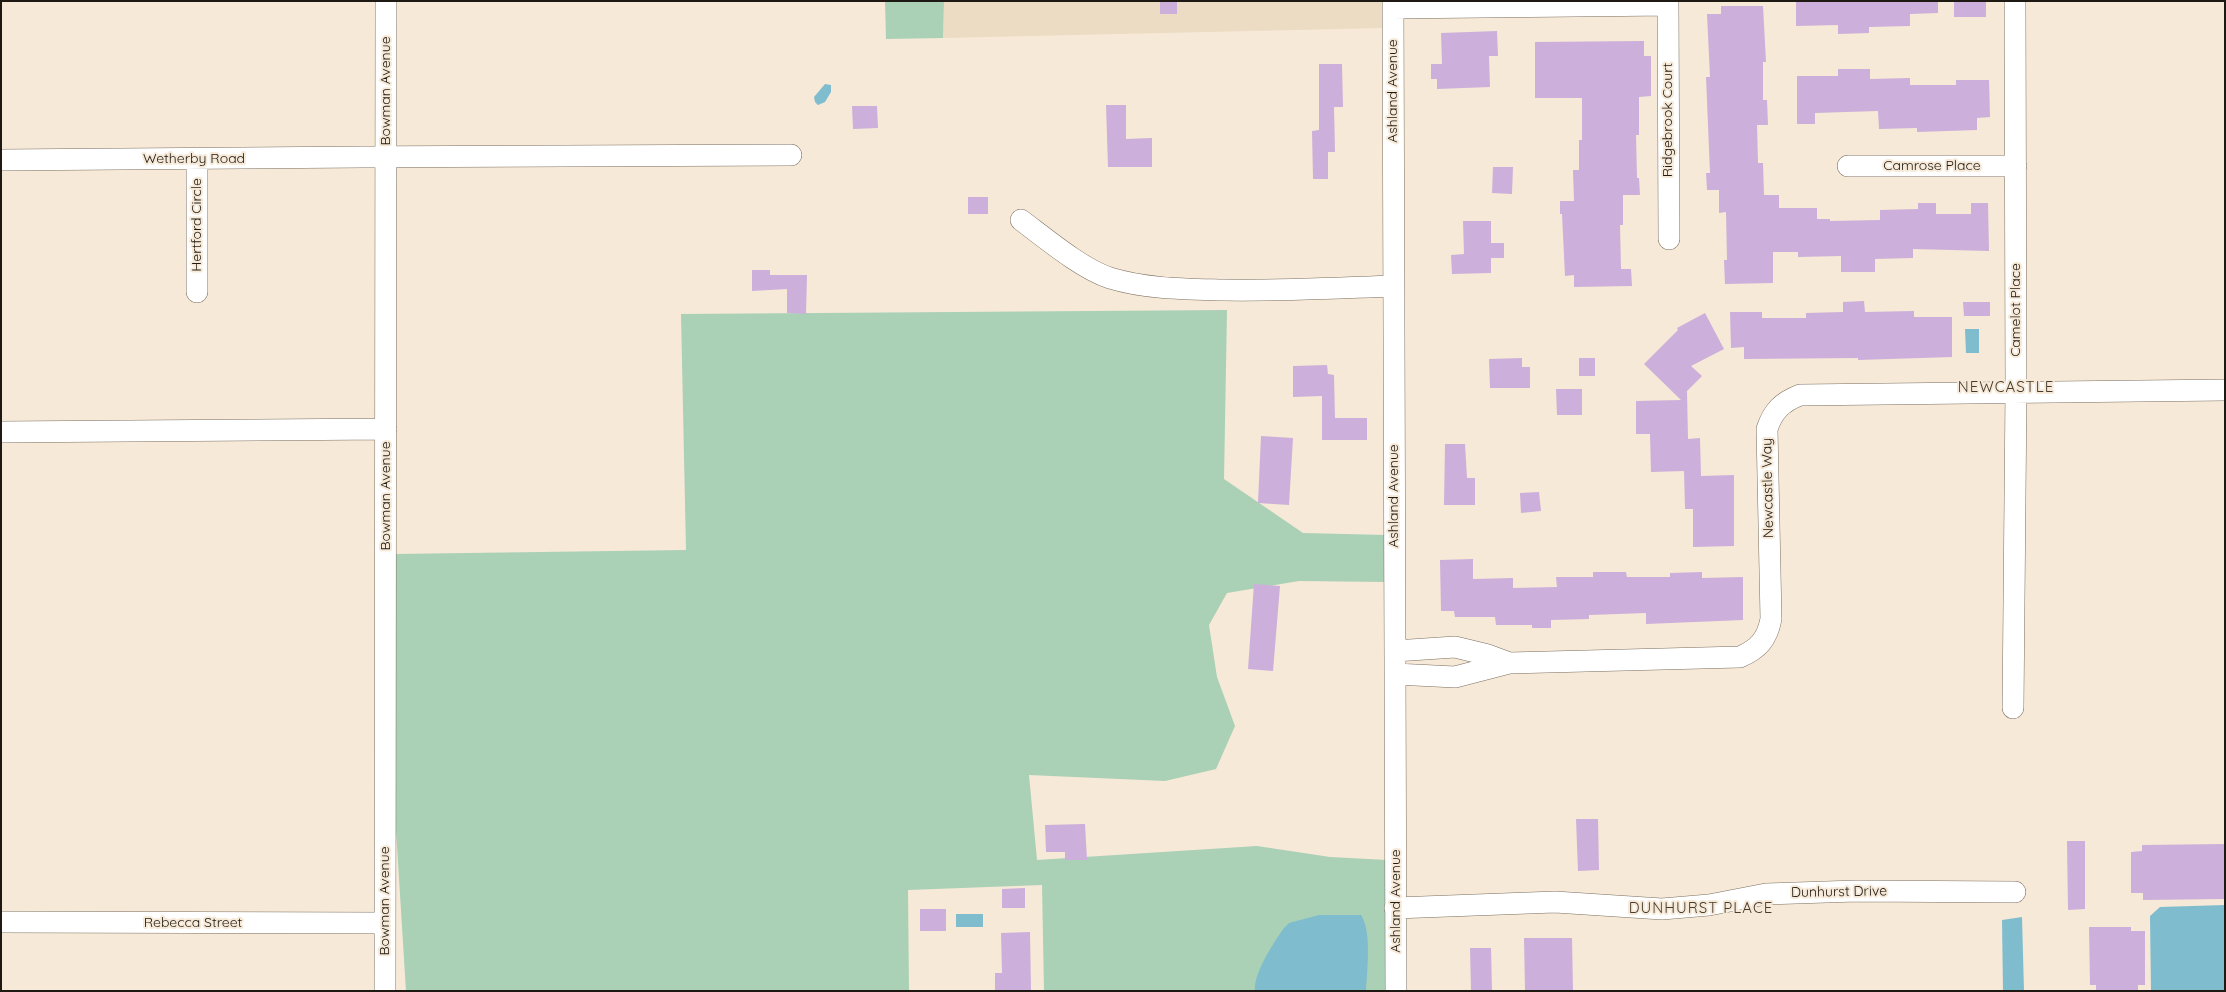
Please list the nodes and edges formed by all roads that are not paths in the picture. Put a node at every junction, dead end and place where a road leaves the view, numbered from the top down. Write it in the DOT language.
graph roads {
  1 [pos="386,1"];
  2 [pos="2015,1"];
  3 [pos="1668,3"];
  4 [pos="1393,4"];
  5 [pos="791,155"];
  6 [pos="197,158"];
  7 [pos="387,158"];
  8 [pos="1,160"];
  9 [pos="1848,166"];
  10 [pos="2016,166"];
  11 [pos="1021,220"];
  12 [pos="1669,239"];
  13 [pos="1393,286"];
  14 [pos="196,292"];
  15 [pos="2225,390"];
  16 [pos="2016,392"];
  17 [pos="386,429"];
  18 [pos="1,432"];
  19 [pos="1395,651"];
  20 [pos="1509,663"];
  21 [pos="1395,674"];
  22 [pos="2013,708"];
  23 [pos="2015,892"];
  24 [pos="1395,908"];
  25 [pos="1,922"];
  26 [pos="385,923"];
  27 [pos="385,991"];
  28 [pos="1396,991"];
  1 -- 7 [label="street, Bowman Avenue"];
  2 -- 10 [label="street, Camelot Place"];
  3 -- 4 [label="street"];
  3 -- 12 [label="street, Ridgebrook Court"];
  4 -- 13 [label="street, Ashland Avenue"];
  5 -- 7 [label="street, Wetherby Road"];
  6 -- 7 [label="street, Wetherby Road"];
  6 -- 8 [label="street, Wetherby Road"];
  6 -- 14 [label="street, Hertford Circle"];
  7 -- 17 [label="street, Bowman Avenue"];
  9 -- 10 [label="street, Camrose Place"];
  10 -- 16 [label="street, Camelot Place"];
  11 -- 13 [label="street"];
  13 -- 19 [label="street, Ashland Avenue"];
  15 -- 16 [label="street, Newcastle Way"];
  16 -- 20 [label="street, Newcastle Way"];
  16 -- 22 [label="street, Camelot Place"];
  17 -- 18 [label="street"];
  17 -- 26 [label="street, Bowman Avenue"];
  19 -- 20 [label="street, Newcastle Way"];
  19 -- 21 [label="street, Ashland Avenue"];
  20 -- 21 [label="street, Newcastle Way"];
  21 -- 24 [label="street, Ashland Avenue"];
  23 -- 24 [label="street, Dunhurst Drive"];
  24 -- 28 [label="street, Ashland Avenue"];
  25 -- 26 [label="street, Rebecca Street"];
  26 -- 27 [label="street, Bowman Avenue"];
}
